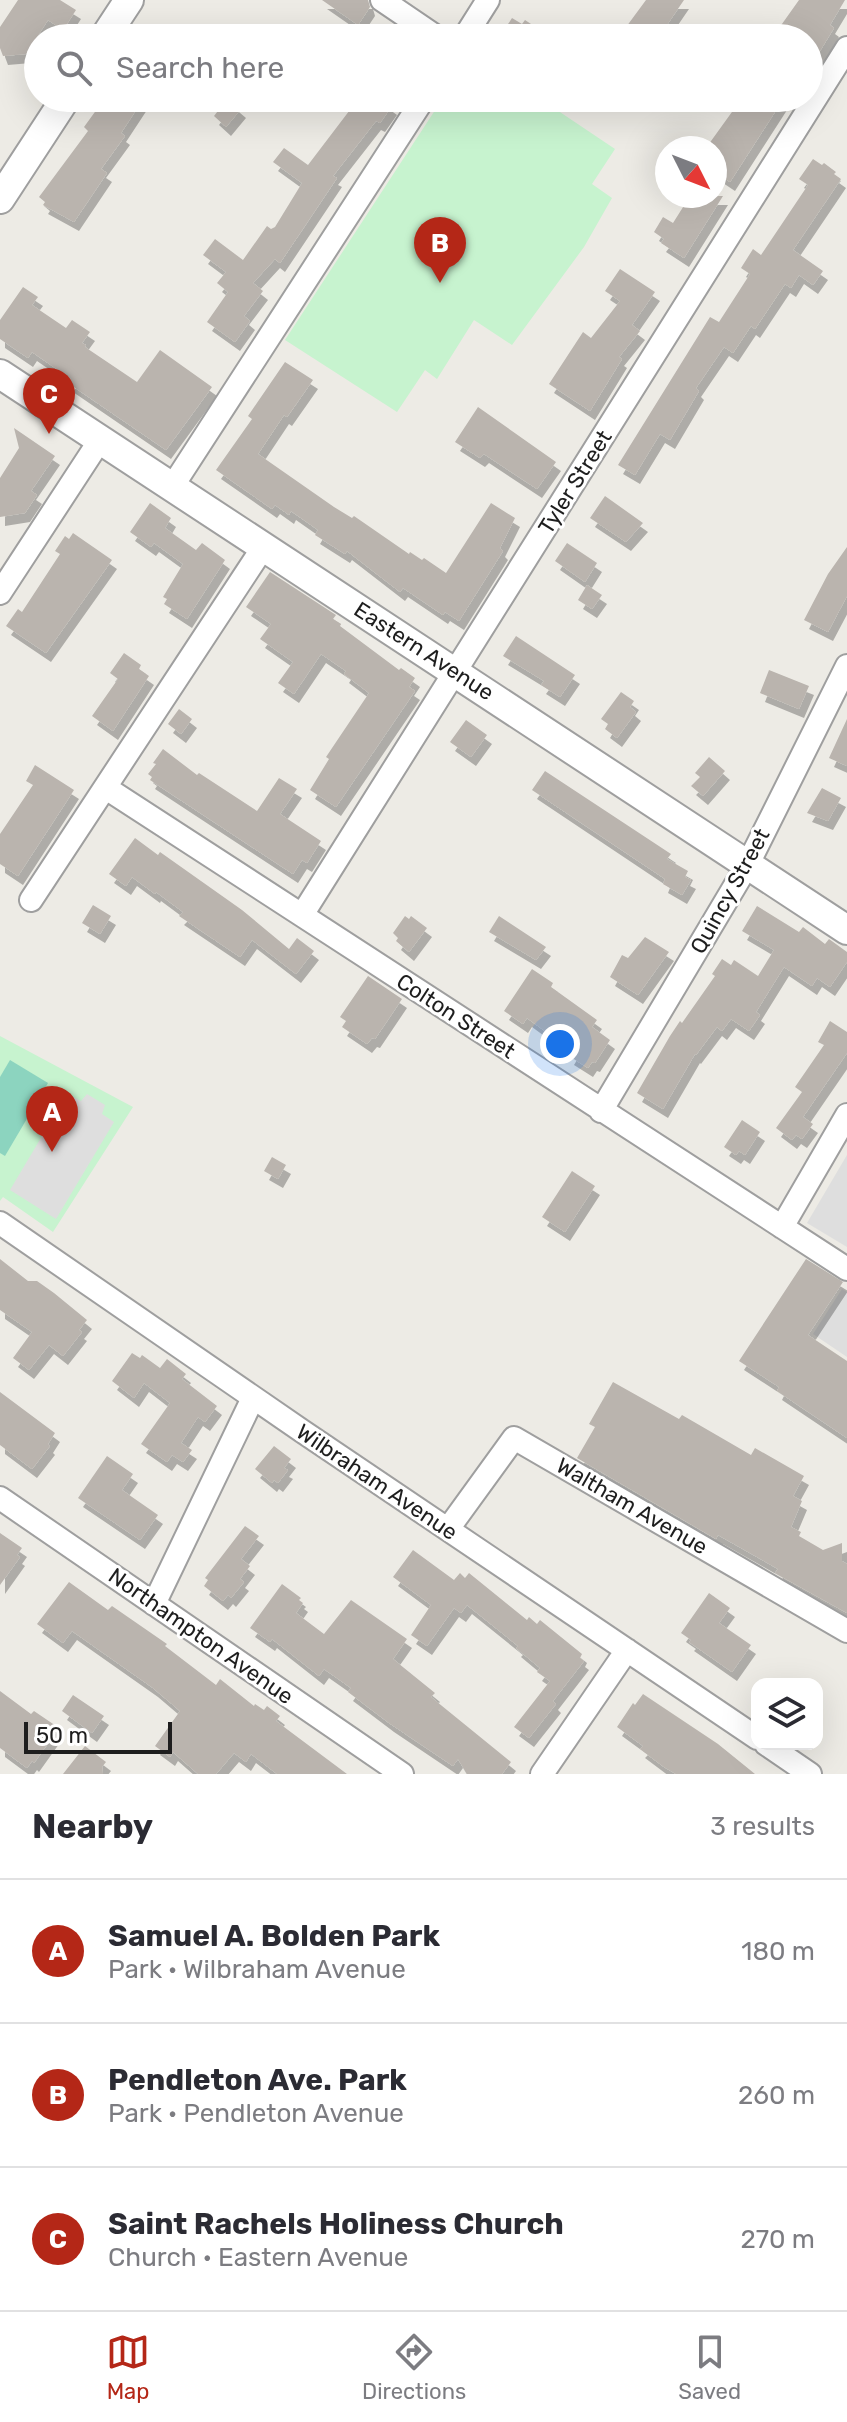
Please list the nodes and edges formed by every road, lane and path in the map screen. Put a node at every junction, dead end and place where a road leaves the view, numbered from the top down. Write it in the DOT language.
graph roads {
  1 [pos="382,0"];
  2 [pos="488,0"];
  3 [pos="123,2"];
  4 [pos="111,24"];
  5 [pos="417,24"];
  6 [pos="473,24"];
  7 [pos="847,48"];
  8 [pos="823,86"];
  9 [pos="57,112"];
  10 [pos="415,112"];
  11 [pos="807,112"];
  12 [pos="0,199"];
  13 [pos="0,374"];
  14 [pos="100,440"];
  15 [pos="172,487"];
  16 [pos="264,546"];
  17 [pos="0,593"];
  18 [pos="847,666"];
  19 [pos="456,671"];
  20 [pos="106,788"];
  21 [pos="748,864"];
  22 [pos="31,900"];
  23 [pos="302,915"];
  24 [pos="847,930"];
  25 [pos="601,1111"];
  26 [pos="847,1115"];
  27 [pos="0,1223"];
  28 [pos="782,1227"];
  29 [pos="847,1269"];
  30 [pos="253,1398"];
  31 [pos="0,1498"];
  32 [pos="448,1529"];
  33 [pos="154,1604"];
  34 [pos="847,1631"];
  35 [pos="627,1650"];
  36 [pos="751,1734"];
  37 [pos="775,1750"];
  38 [pos="402,1774"];
  39 [pos="542,1774"];
  40 [pos="810,1774"];
  1 -- 5 [label="street"];
  2 -- 6 [label="street"];
  3 -- 4 [label="street"];
  7 -- 8 [label="street, Tyler Street"];
  9 -- 12 [label="street"];
  10 -- 15 [label="street"];
  11 -- 19 [label="street, Tyler Street"];
  13 -- 14 [label="street, Eastern Avenue"];
  14 -- 15 [label="street, Eastern Avenue"];
  14 -- 17 [label="street"];
  15 -- 16 [label="street, Eastern Avenue"];
  16 -- 19 [label="street, Eastern Avenue"];
  16 -- 20 [label="street"];
  18 -- 21 [label="street, Quincy Street"];
  19 -- 21 [label="street, Eastern Avenue"];
  19 -- 23 [label="street, Tyler Street"];
  20 -- 22 [label="street"];
  20 -- 23 [label="street, Colton Street"];
  21 -- 24 [label="street, Eastern Avenue"];
  21 -- 25 [label="street, Quincy Street"];
  23 -- 25 [label="street, Colton Street"];
  25 -- 28 [label="street, Colton Street"];
  26 -- 28 [label="street"];
  27 -- 30 [label="street, Wilbraham Avenue"];
  28 -- 29 [label="street, Colton Street"];
  30 -- 32 [label="street, Wilbraham Avenue"];
  30 -- 33 [label="street"];
  31 -- 33 [label="street, Northampton Avenue"];
  32 -- 34 [label="street, Waltham Avenue"];
  32 -- 35 [label="street, Wilbraham Avenue"];
  33 -- 38 [label="street, Northampton Avenue"];
  35 -- 36 [label="street, Wilbraham Avenue"];
  35 -- 39 [label="street"];
  37 -- 40 [label="street"];
}
